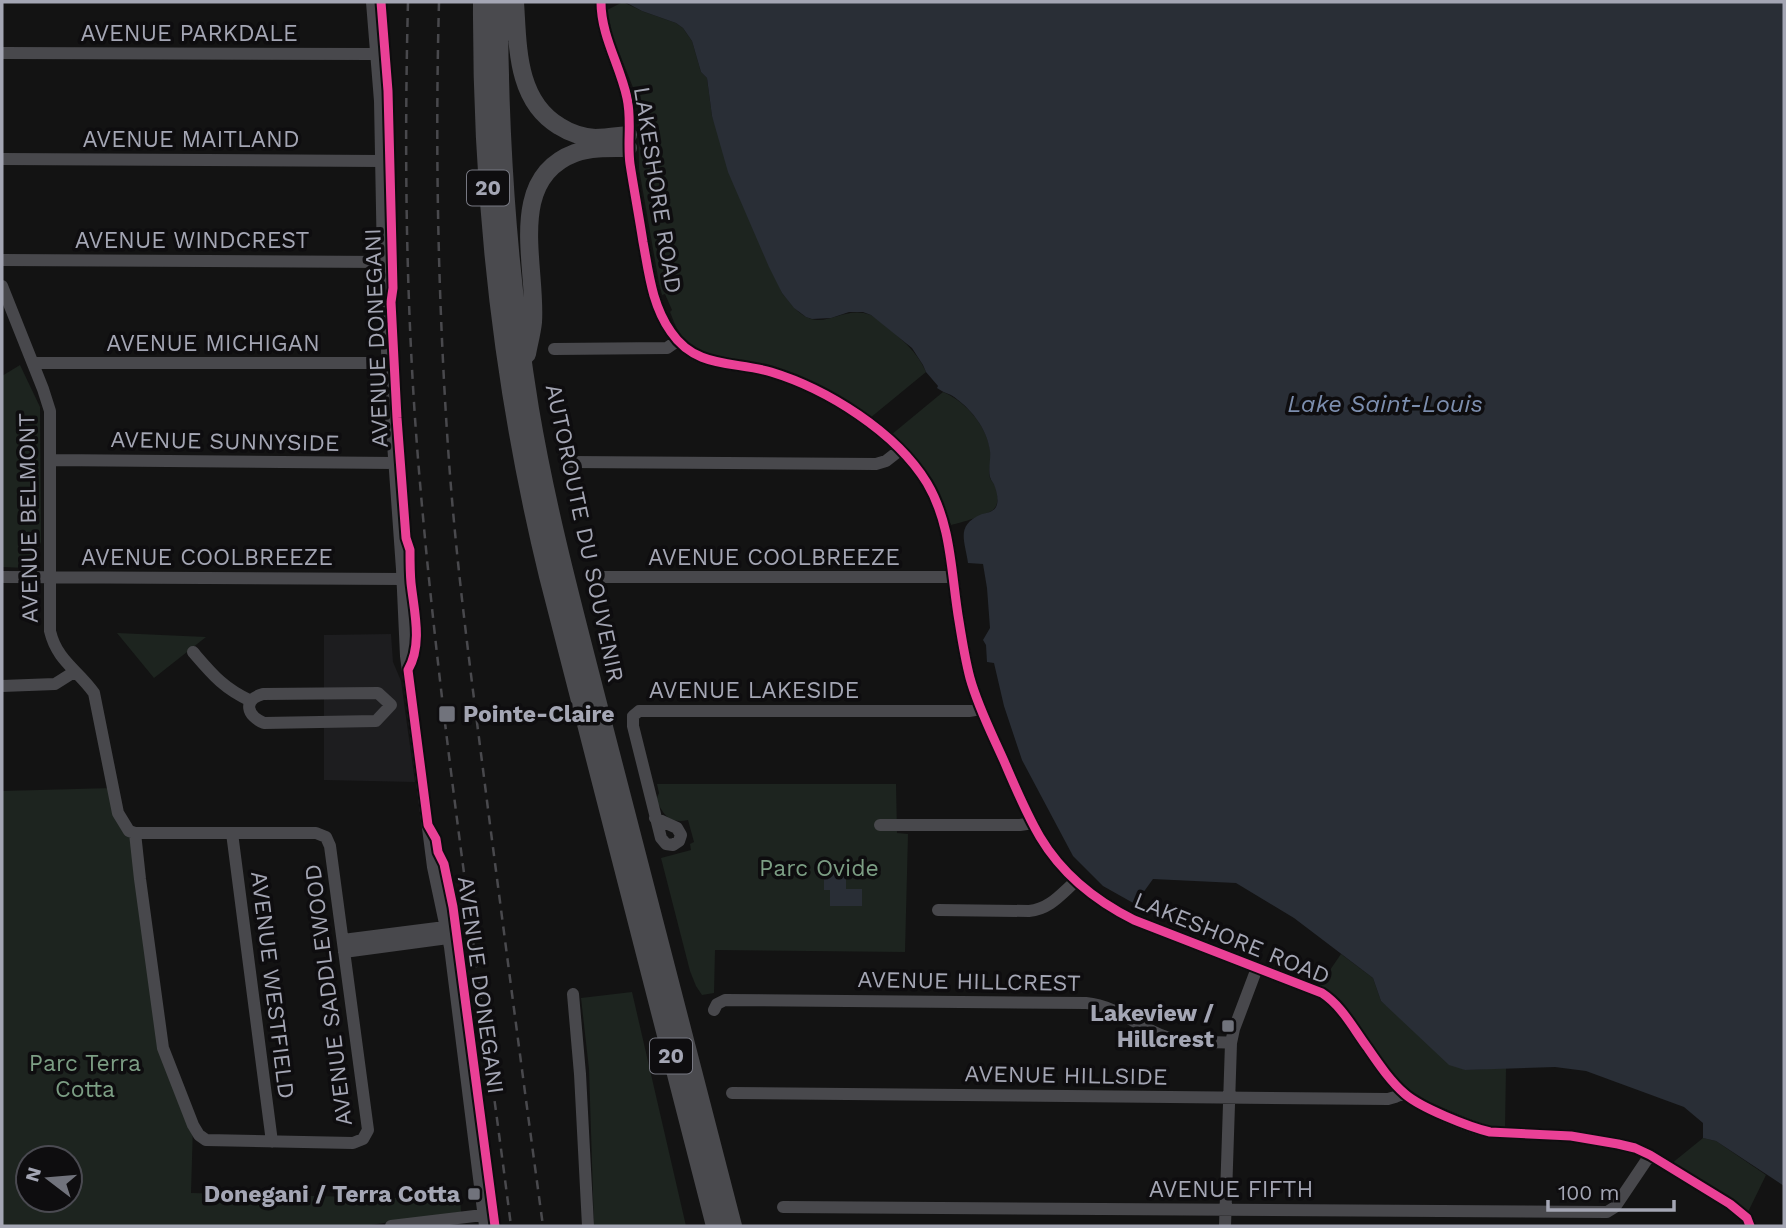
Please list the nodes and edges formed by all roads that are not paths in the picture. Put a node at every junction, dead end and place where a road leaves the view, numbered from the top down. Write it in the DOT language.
graph roads {
  1 [pos="372,2"];
  2 [pos="482,2"];
  3 [pos="499,2"];
  4 [pos="516,2"];
  5 [pos="601,2"];
  6 [pos="2,53"];
  7 [pos="376,54"];
  8 [pos="628,142"];
  9 [pos="2,159"];
  10 [pos="381,161"];
  11 [pos="2,260"];
  12 [pos="383,262"];
  13 [pos="2,286"];
  14 [pos="677,341"];
  15 [pos="554,349"];
  16 [pos="33,363"];
  17 [pos="388,363"];
  18 [pos="524,367"];
  19 [pos="900,450"];
  20 [pos="50,460"];
  21 [pos="570,462"];
  22 [pos="394,463"];
  23 [pos="2,577"];
  24 [pos="49,577"];
  25 [pos="596,577"];
  26 [pos="952,578"];
  27 [pos="402,579"];
  28 [pos="193,652"];
  29 [pos="74,672"];
  30 [pos="2,686"];
  31 [pos="251,701"];
  32 [pos="412,703"];
  33 [pos="391,705"];
  34 [pos="981,709"];
  35 [pos="655,818"];
  36 [pos="1033,822"];
  37 [pos="880,825"];
  38 [pos="135,833"];
  39 [pos="232,833"];
  40 [pos="1076,881"];
  41 [pos="938,911"];
  42 [pos="446,932"];
  43 [pos="344,946"];
  44 [pos="1257,968"];
  45 [pos="573,994"];
  46 [pos="714,1010"];
  47 [pos="1231,1043"];
  48 [pos="732,1093"];
  49 [pos="1404,1093"];
  50 [pos="1229,1097"];
  51 [pos="206,1140"];
  52 [pos="272,1142"];
  53 [pos="1650,1155"];
  54 [pos="783,1207"];
  55 [pos="1225,1210"];
  56 [pos="484,1221"];
  57 [pos="391,1226"];
  58 [pos="588,1226"];
  59 [pos="715,1226"];
  60 [pos="733,1226"];
  61 [pos="1225,1226"];
  62 [pos="1750,1226"];
  1 -- 7 [label="street, AVENUE DONEGANI"];
  2 -- 59 [label="highway, AUTOROUTE DU SOUVENIR / 20"];
  3 -- 18 [label="highway, AUTOROUTE DU SOUVENIR / 20"];
  4 -- 8 [label="highway"];
  5 -- 8 [label="street, LAKESHORE ROAD"];
  6 -- 7 [label="street, AVENUE PARKDALE"];
  7 -- 10 [label="street, AVENUE DONEGANI"];
  8 -- 14 [label="street, LAKESHORE ROAD"];
  8 -- 18 [label="highway"];
  9 -- 10 [label="street, AVENUE MAITLAND"];
  10 -- 12 [label="street, AVENUE DONEGANI"];
  11 -- 12 [label="street, AVENUE WINDCREST"];
  12 -- 17 [label="street, AVENUE DONEGANI"];
  13 -- 16 [label="street, AVENUE BELMONT"];
  14 -- 15 [label="street"];
  14 -- 19 [label="street, LAKESHORE ROAD"];
  16 -- 17 [label="street, AVENUE MICHIGAN"];
  16 -- 20 [label="street, AVENUE BELMONT"];
  17 -- 22 [label="street, AVENUE DONEGANI"];
  18 -- 60 [label="highway, AUTOROUTE DU SOUVENIR / 20"];
  19 -- 21 [label="street"];
  19 -- 26 [label="street, LAKESHORE ROAD"];
  20 -- 22 [label="street, AVENUE SUNNYSIDE"];
  20 -- 24 [label="street, AVENUE BELMONT"];
  22 -- 27 [label="street, AVENUE DONEGANI"];
  23 -- 24 [label="street, AVENUE COOLBREEZE"];
  24 -- 27 [label="street, AVENUE COOLBREEZE"];
  24 -- 29 [label="street, AVENUE BELMONT"];
  25 -- 26 [label="street, AVENUE COOLBREEZE"];
  26 -- 34 [label="street, LAKESHORE ROAD"];
  27 -- 32 [label="street, AVENUE DONEGANI"];
  28 -- 31 [label="street"];
  29 -- 30 [label="street"];
  29 -- 38 [label="street, AVENUE BELMONT"];
  31 -- 33 [label="street"];
  31 -- 33 [label="street"];
  32 -- 33 [label="street"];
  32 -- 42 [label="street, AVENUE DONEGANI"];
  34 -- 35 [label="street, AVENUE LAKESIDE"];
  34 -- 36 [label="street, LAKESHORE ROAD"];
  36 -- 37 [label="street"];
  36 -- 40 [label="street, LAKESHORE ROAD"];
  38 -- 39 [label="street, AVENUE SADDLEWOOD"];
  38 -- 51 [label="street, AVENUE BELMONT"];
  39 -- 43 [label="street, AVENUE SADDLEWOOD"];
  39 -- 52 [label="street, AVENUE WESTFIELD"];
  40 -- 41 [label="street"];
  40 -- 44 [label="street, LAKESHORE ROAD"];
  42 -- 43 [label="street"];
  42 -- 56 [label="street, AVENUE DONEGANI"];
  43 -- 52 [label="street, AVENUE SADDLEWOOD"];
  44 -- 47 [label="street"];
  44 -- 49 [label="street, LAKESHORE ROAD"];
  45 -- 58 [label="street"];
  46 -- 47 [label="street, AVENUE HILLCREST"];
  47 -- 50 [label="street"];
  48 -- 50 [label="street, AVENUE HILLSIDE"];
  49 -- 50 [label="street, AVENUE HILLSIDE"];
  49 -- 53 [label="street, LAKESHORE ROAD"];
  50 -- 55 [label="street"];
  51 -- 52 [label="street, AVENUE SADDLEWOOD"];
  53 -- 55 [label="street, AVENUE FIFTH"];
  53 -- 62 [label="street, LAKESHORE ROAD"];
  54 -- 55 [label="street, AVENUE FIFTH"];
  55 -- 61 [label="street"];
  56 -- 57 [label="street"];
}
